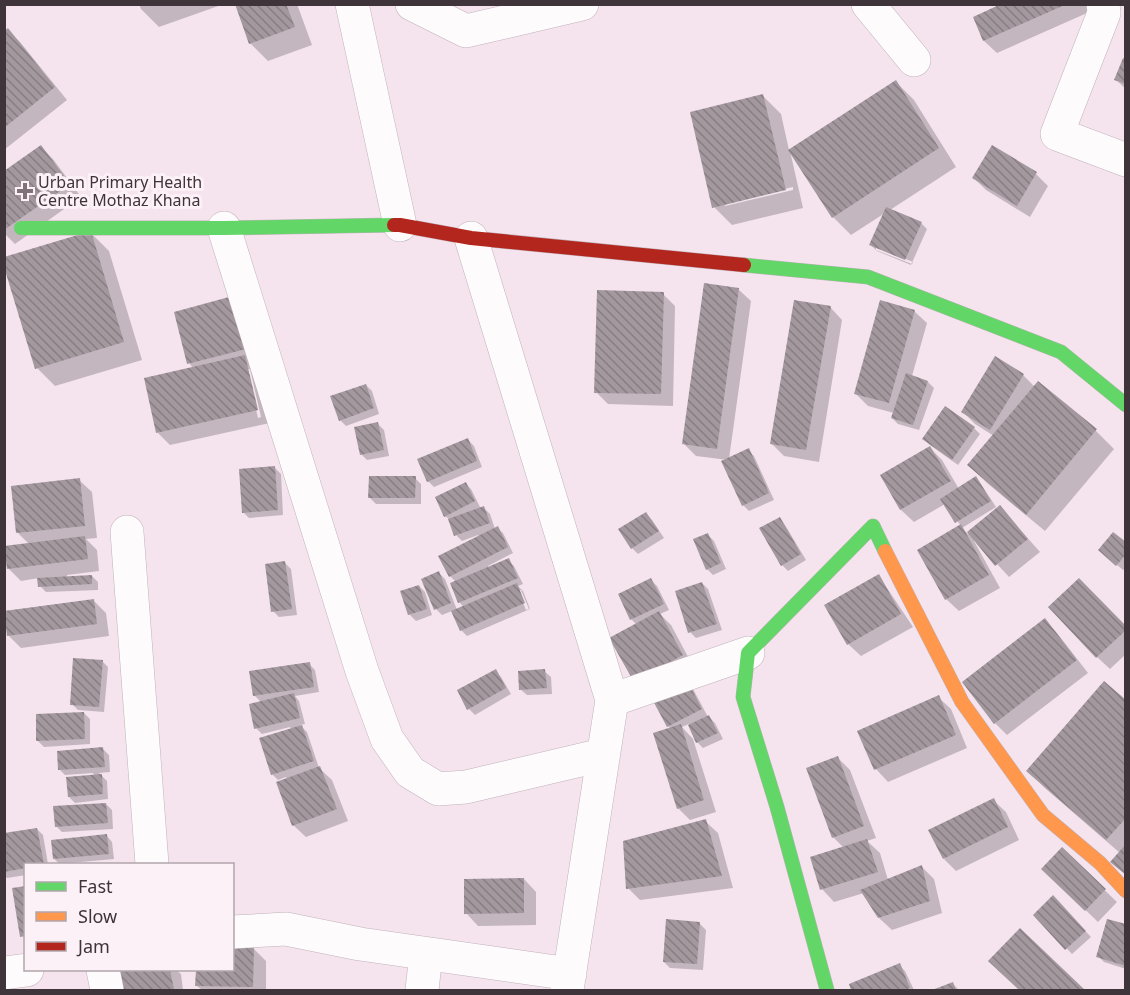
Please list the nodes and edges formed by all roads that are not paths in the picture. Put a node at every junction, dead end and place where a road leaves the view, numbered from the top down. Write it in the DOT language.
graph roads {
  1 [pos="352,4"];
  2 [pos="412,4"];
  3 [pos="582,4"];
  4 [pos="868,4"];
  5 [pos="1103,4"];
  6 [pos="914,60"];
  7 [pos="1125,160"];
  8 [pos="400,225"];
  9 [pos="21,228"];
  10 [pos="224,228"];
  11 [pos="471,238"];
  12 [pos="1125,405"];
  13 [pos="127,532"];
  14 [pos="748,653"];
  15 [pos="612,700"];
  16 [pos="602,755"];
  17 [pos="152,863"];
  18 [pos="1125,891"];
  19 [pos="234,932"];
  20 [pos="426,954"];
  21 [pos="24,970"];
  22 [pos="103,971"];
  23 [pos="4,973"];
  24 [pos="568,982"];
  25 [pos="106,990"];
  26 [pos="422,990"];
  27 [pos="827,990"];
  1 -- 8 [label="street"];
  2 -- 3 [label="street"];
  4 -- 6 [label="street"];
  5 -- 7 [label="street"];
  8 -- 10 [label="street"];
  8 -- 11 [label="street"];
  9 -- 10 [label="street"];
  10 -- 16 [label="street"];
  11 -- 12 [label="street"];
  11 -- 15 [label="street"];
  13 -- 17 [label="street"];
  14 -- 15 [label="street"];
  14 -- 18 [label="street"];
  14 -- 27 [label="street"];
  15 -- 16 [label="street"];
  16 -- 24 [label="street"];
  19 -- 20 [label="street"];
  20 -- 24 [label="street"];
  20 -- 26 [label="street"];
  21 -- 23 [label="street"];
  22 -- 25 [label="street"];
}
